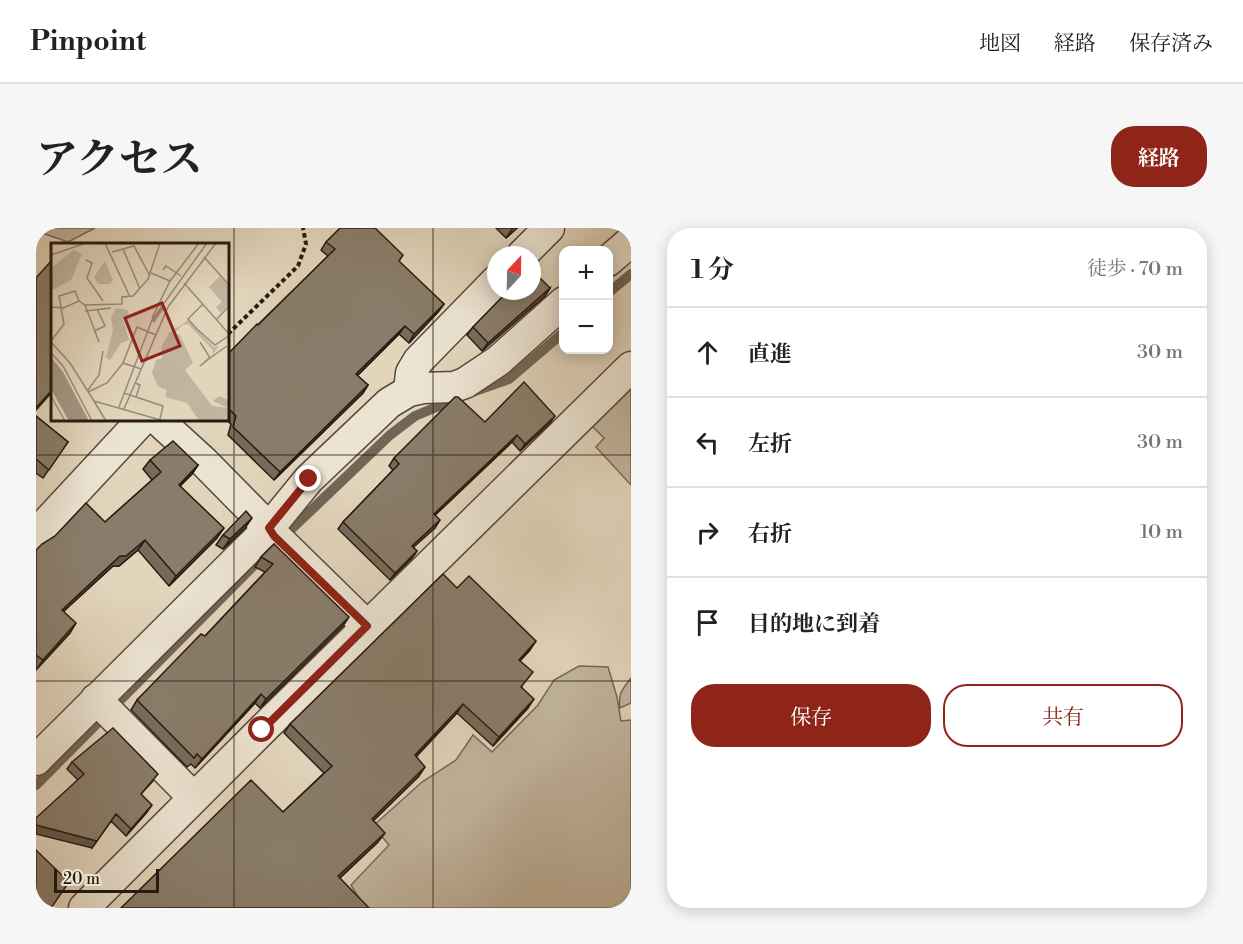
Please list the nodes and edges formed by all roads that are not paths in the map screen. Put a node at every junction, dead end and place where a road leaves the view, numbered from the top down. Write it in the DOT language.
graph roads {
  1 [pos="549,228"];
  2 [pos="631,241"];
  3 [pos="531,246"];
  4 [pos="613,257"];
  5 [pos="487,291"];
  6 [pos="559,306"];
  7 [pos="631,367"];
  8 [pos="409,391"];
  9 [pos="140,422"];
  10 [pos="160,422"];
  11 [pos="36,534"];
  12 [pos="277,538"];
  13 [pos="367,626"];
  14 [pos="105,708"];
  15 [pos="36,760"];
  16 [pos="194,798"];
  17 [pos="84,908"];
  1 -- 3 [label="street"];
  2 -- 4 [label="street"];
  5 -- 8 [label="street"];
  6 -- 8 [label="street"];
  7 -- 13 [label="street"];
  8 -- 12 [label="street"];
  9 -- 11 [label="street"];
  10 -- 12 [label="street"];
  12 -- 13 [label="street"];
  12 -- 14 [label="street"];
  13 -- 16 [label="street"];
  14 -- 15 [label="street"];
  14 -- 16 [label="street"];
  16 -- 17 [label="street"];
}
